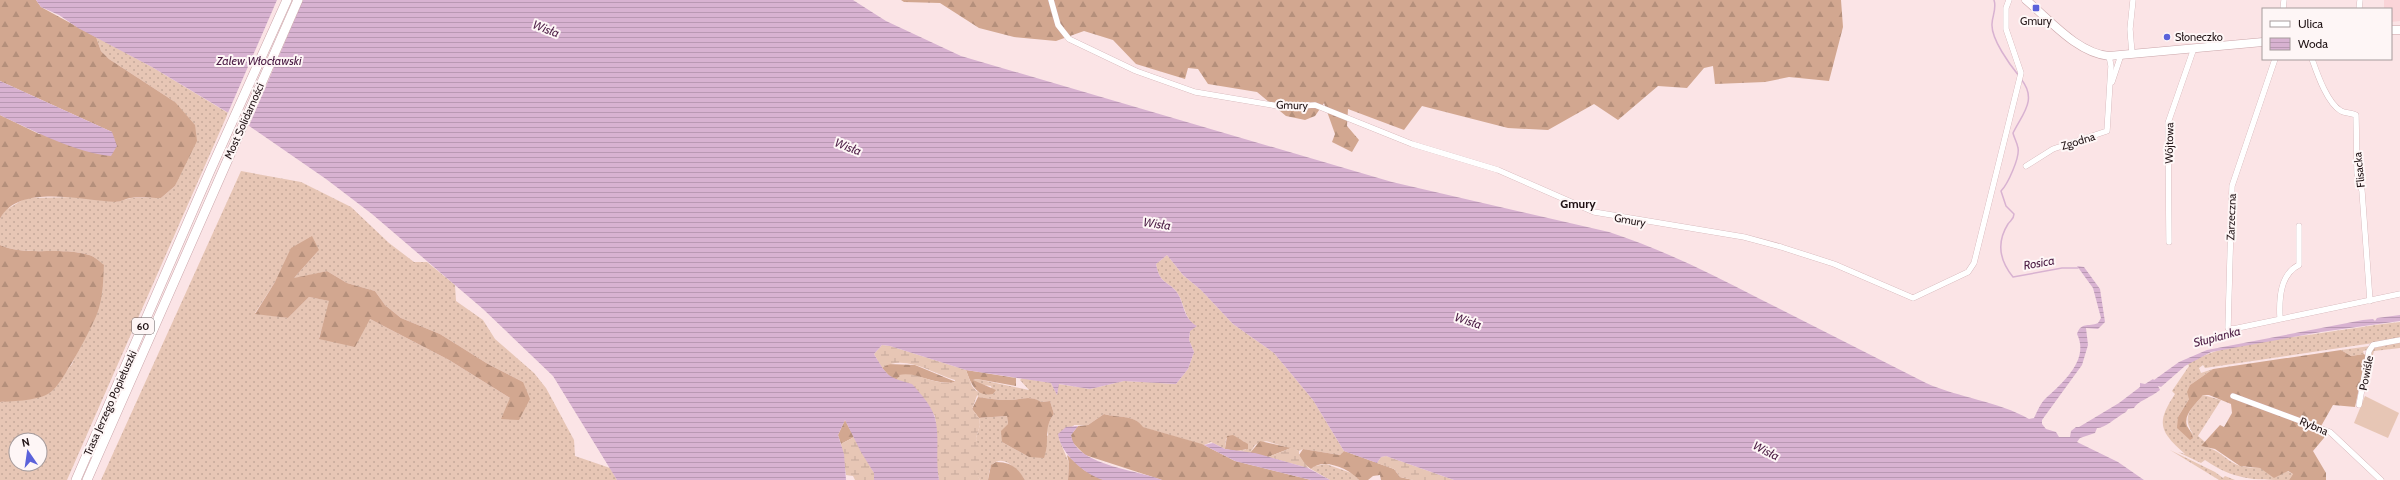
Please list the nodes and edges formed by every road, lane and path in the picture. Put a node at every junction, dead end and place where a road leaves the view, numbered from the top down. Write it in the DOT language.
graph roads {
  1 [pos="287,0"];
  2 [pos="298,0"];
  3 [pos="1051,0"];
  4 [pos="2009,0"];
  5 [pos="2026,0"];
  6 [pos="2133,0"];
  7 [pos="2262,42"];
  8 [pos="2194,48"];
  9 [pos="2132,54"];
  10 [pos="2122,55"];
  11 [pos="2108,56"];
  12 [pos="2275,60"];
  13 [pos="2312,60"];
  14 [pos="2110,86"];
  15 [pos="2026,166"];
  16 [pos="210,171"];
  17 [pos="219,176"];
  18 [pos="2299,226"];
  19 [pos="2169,242"];
  20 [pos="2400,294"];
  21 [pos="2370,301"];
  22 [pos="2280,318"];
  23 [pos="2400,340"];
  24 [pos="2233,396"];
  25 [pos="2359,405"];
  26 [pos="76,480"];
  27 [pos="87,480"];
  28 [pos="2381,480"];
  1 -- 16 [label="main road, Most Solidarności / 60"];
  2 -- 17 [label="main road, Most Solidarności / 60"];
  3 -- 4 [label="street, Gmury"];
  5 -- 11 [label="street"];
  6 -- 9 [label="street"];
  7 -- 8 [label="street"];
  8 -- 9 [label="street"];
  8 -- 19 [label="street, Wójtowa"];
  9 -- 10 [label="street"];
  10 -- 11 [label="street"];
  10 -- 14 [label="street"];
  11 -- 14 [label="street, Zgodna"];
  12 -- 22 [label="street, Zarzeczna"];
  13 -- 21 [label="street, Flisacka"];
  14 -- 15 [label="street, Zgodna"];
  16 -- 26 [label="main road, Trasa Jerzego Popiełuszki / 60"];
  17 -- 27 [label="main road, Trasa Jerzego Popiełuszki / 60"];
  18 -- 22 [label="street"];
  20 -- 21 [label="street, Zarzeczna"];
  21 -- 22 [label="street, Zarzeczna"];
  23 -- 25 [label="street, Powiśle"];
  24 -- 28 [label="street, Rybna"];
}
